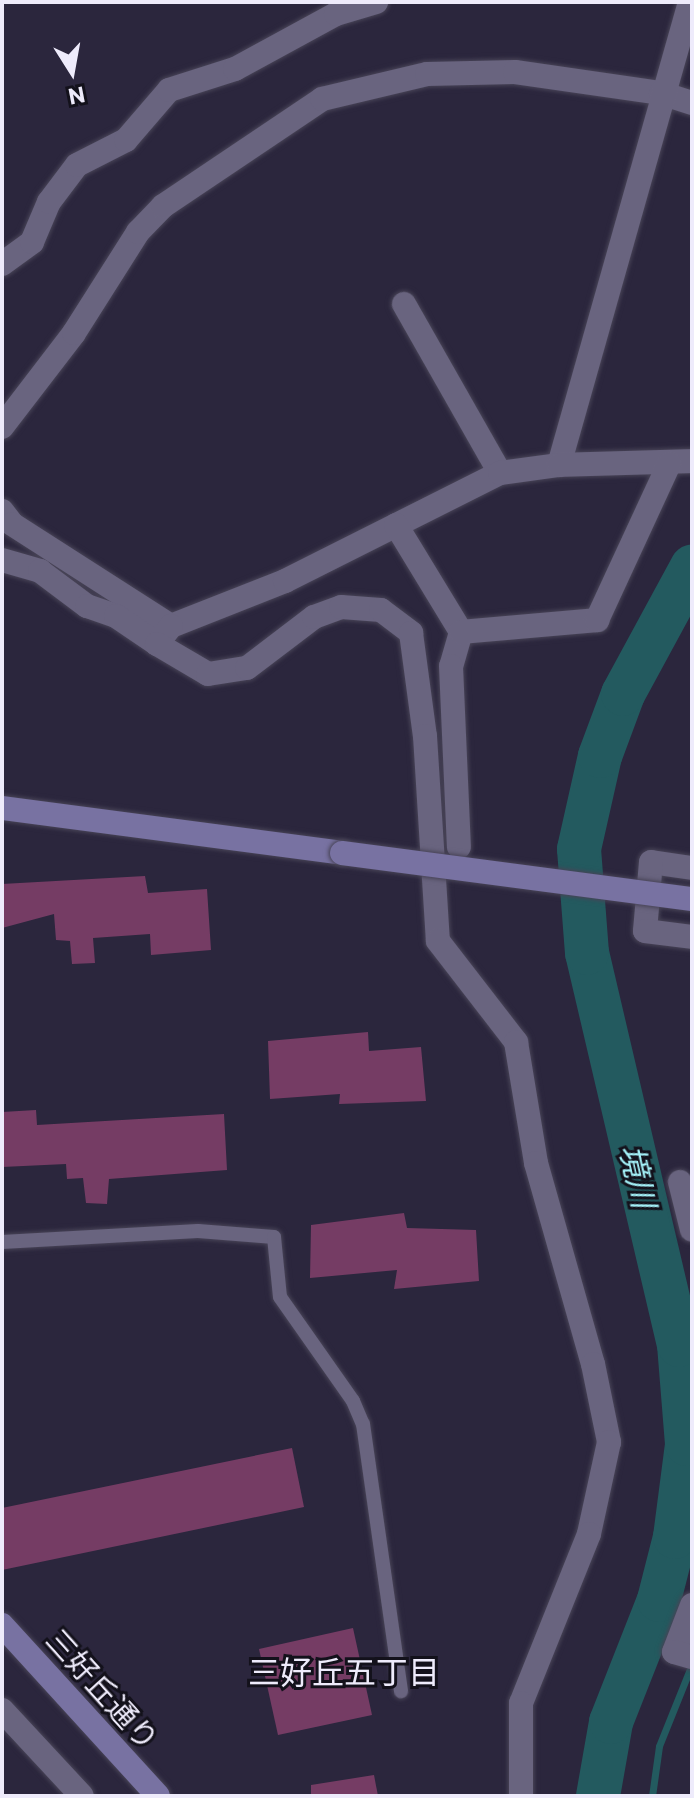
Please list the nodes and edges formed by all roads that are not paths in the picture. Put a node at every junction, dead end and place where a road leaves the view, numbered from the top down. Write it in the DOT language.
graph roads {
  1 [pos="376,2"];
  2 [pos="683,3"];
  3 [pos="661,93"];
  4 [pos="692,103"];
  5 [pos="2,264"];
  6 [pos="404,304"];
  7 [pos="2,427"];
  8 [pos="680,463"];
  9 [pos="559,465"];
  10 [pos="500,473"];
  11 [pos="2,511"];
  12 [pos="396,525"];
  13 [pos="2,560"];
  14 [pos="461,632"];
  15 [pos="164,635"];
  16 [pos="2,808"];
  17 [pos="459,847"];
  18 [pos="692,868"];
  19 [pos="692,899"];
  20 [pos="692,937"];
  21 [pos="680,1182"];
  22 [pos="692,1230"];
  23 [pos="2,1242"];
  24 [pos="692,1605"];
  25 [pos="2,1625"];
  26 [pos="692,1657"];
  27 [pos="401,1691"];
  28 [pos="2,1710"];
  29 [pos="82,1796"];
  30 [pos="158,1796"];
  31 [pos="521,1796"];
  1 -- 5 [label="street"];
  2 -- 3 [label="street"];
  3 -- 4 [label="street"];
  3 -- 7 [label="street"];
  3 -- 9 [label="street"];
  6 -- 10 [label="street"];
  8 -- 9 [label="street"];
  8 -- 14 [label="street"];
  9 -- 10 [label="street"];
  10 -- 12 [label="street"];
  11 -- 15 [label="street"];
  12 -- 14 [label="street"];
  12 -- 15 [label="street"];
  13 -- 15 [label="street"];
  14 -- 17 [label="street"];
  15 -- 31 [label="street"];
  16 -- 19 [label="street, bridge"];
  18 -- 20 [label="street"];
  21 -- 22 [label="street"];
  23 -- 27 [label="lane"];
  24 -- 26 [label="street"];
  25 -- 30 [label="street, 三好丘通り"];
  28 -- 29 [label="street"];
}
